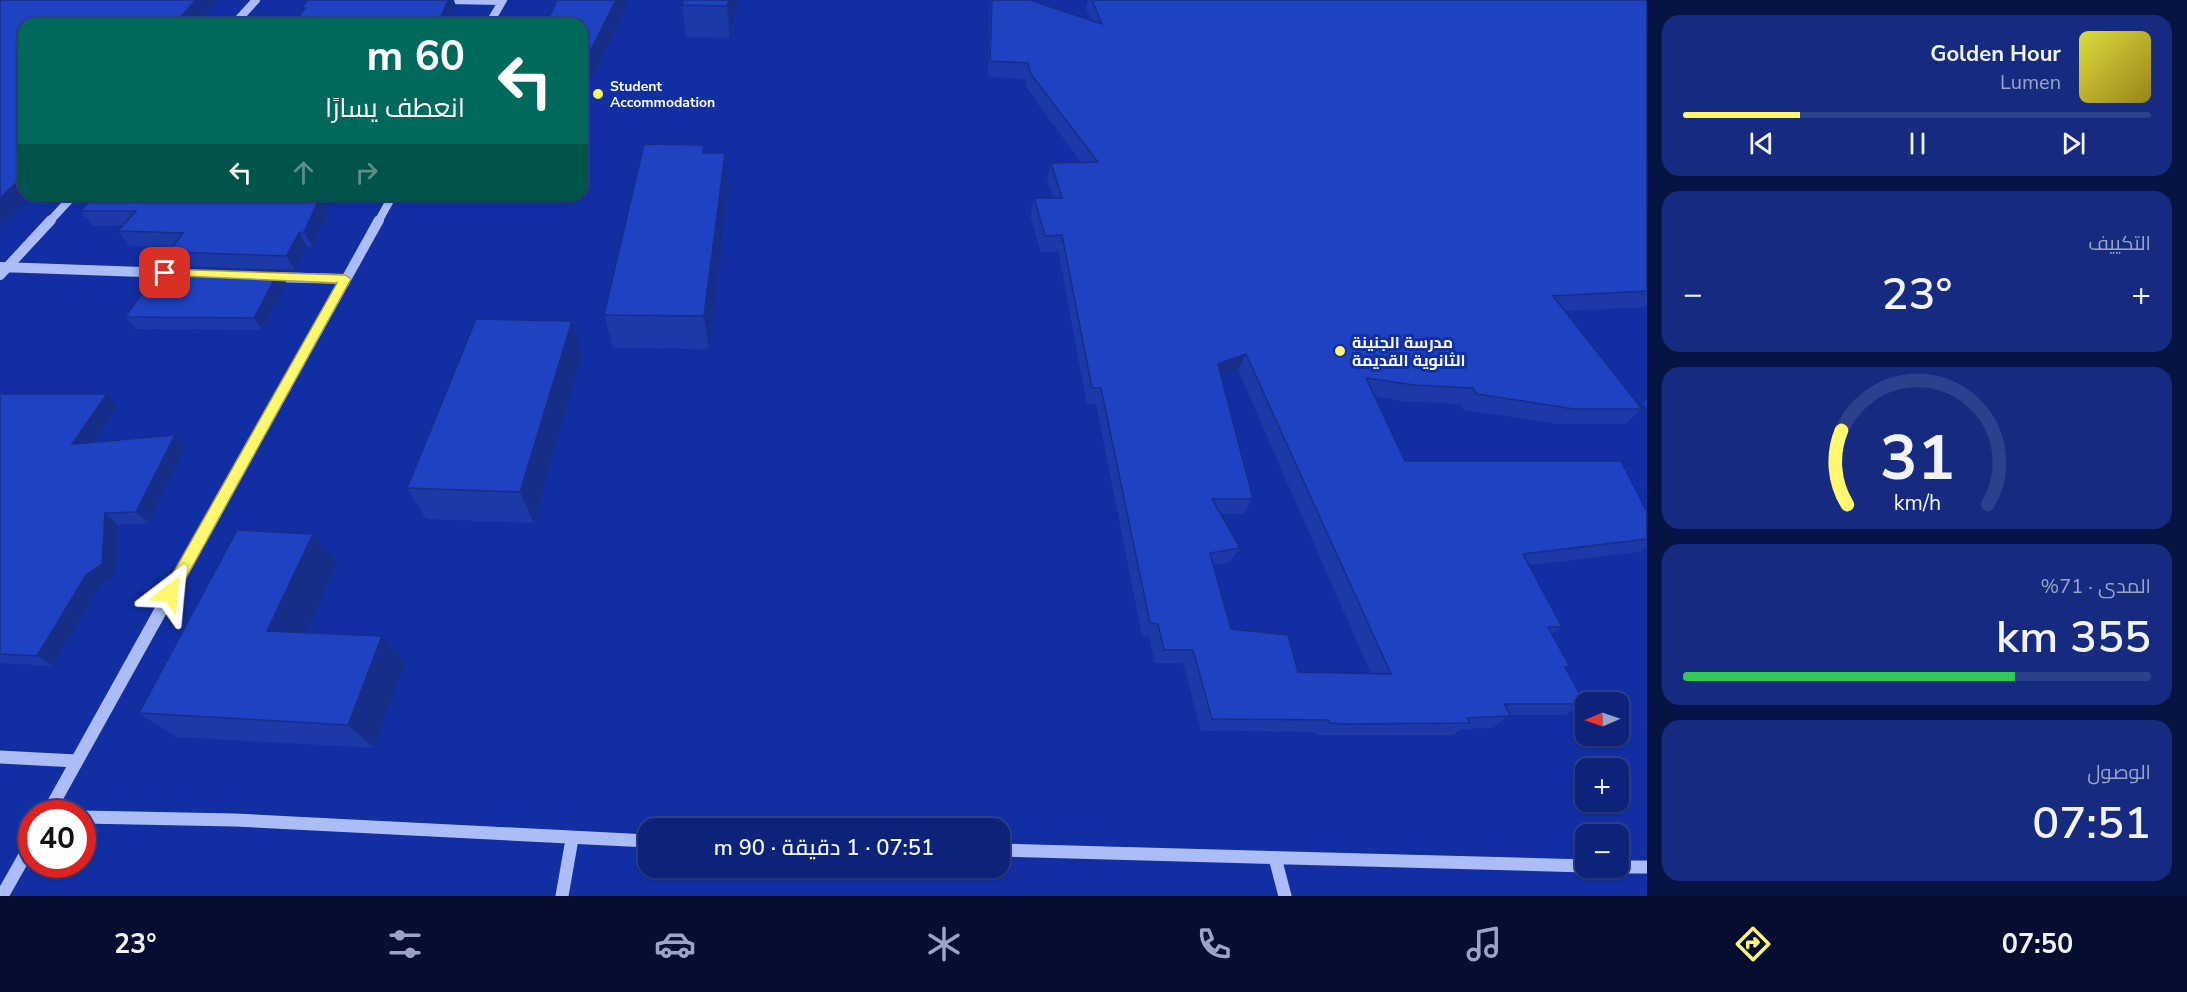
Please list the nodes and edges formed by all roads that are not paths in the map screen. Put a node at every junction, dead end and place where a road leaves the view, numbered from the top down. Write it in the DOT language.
graph roads {
  1 [pos="256,0"];
  2 [pos="449,0"];
  3 [pos="502,0"];
  4 [pos="240,18"];
  5 [pos="492,18"];
  6 [pos="68,201"];
  7 [pos="390,201"];
  8 [pos="4,267"];
  9 [pos="182,273"];
  10 [pos="0,275"];
  11 [pos="264,276"];
  12 [pos="345,279"];
  13 [pos="0,757"];
  14 [pos="76,761"];
  15 [pos="55,800"];
  16 [pos="96,817"];
  17 [pos="572,839"];
  18 [pos="638,841"];
  19 [pos="1010,850"];
  20 [pos="1275,858"];
  21 [pos="1575,866"];
  22 [pos="1629,867"];
  23 [pos="1647,867"];
  24 [pos="18,868"];
  25 [pos="2,896"];
  26 [pos="562,896"];
  27 [pos="1285,896"];
  1 -- 4 [label="street"];
  2 -- 3 [label="street"];
  3 -- 5 [label="street"];
  6 -- 8 [label="street"];
  7 -- 12 [label="street"];
  8 -- 9 [label="street"];
  8 -- 10 [label="street"];
  11 -- 12 [label="street"];
  12 -- 14 [label="street"];
  13 -- 14 [label="street"];
  14 -- 15 [label="street"];
  16 -- 17 [label="street"];
  17 -- 18 [label="street"];
  17 -- 26 [label="street"];
  19 -- 20 [label="street"];
  20 -- 21 [label="street"];
  20 -- 27 [label="street"];
  22 -- 23 [label="street"];
  24 -- 25 [label="street"];
}
